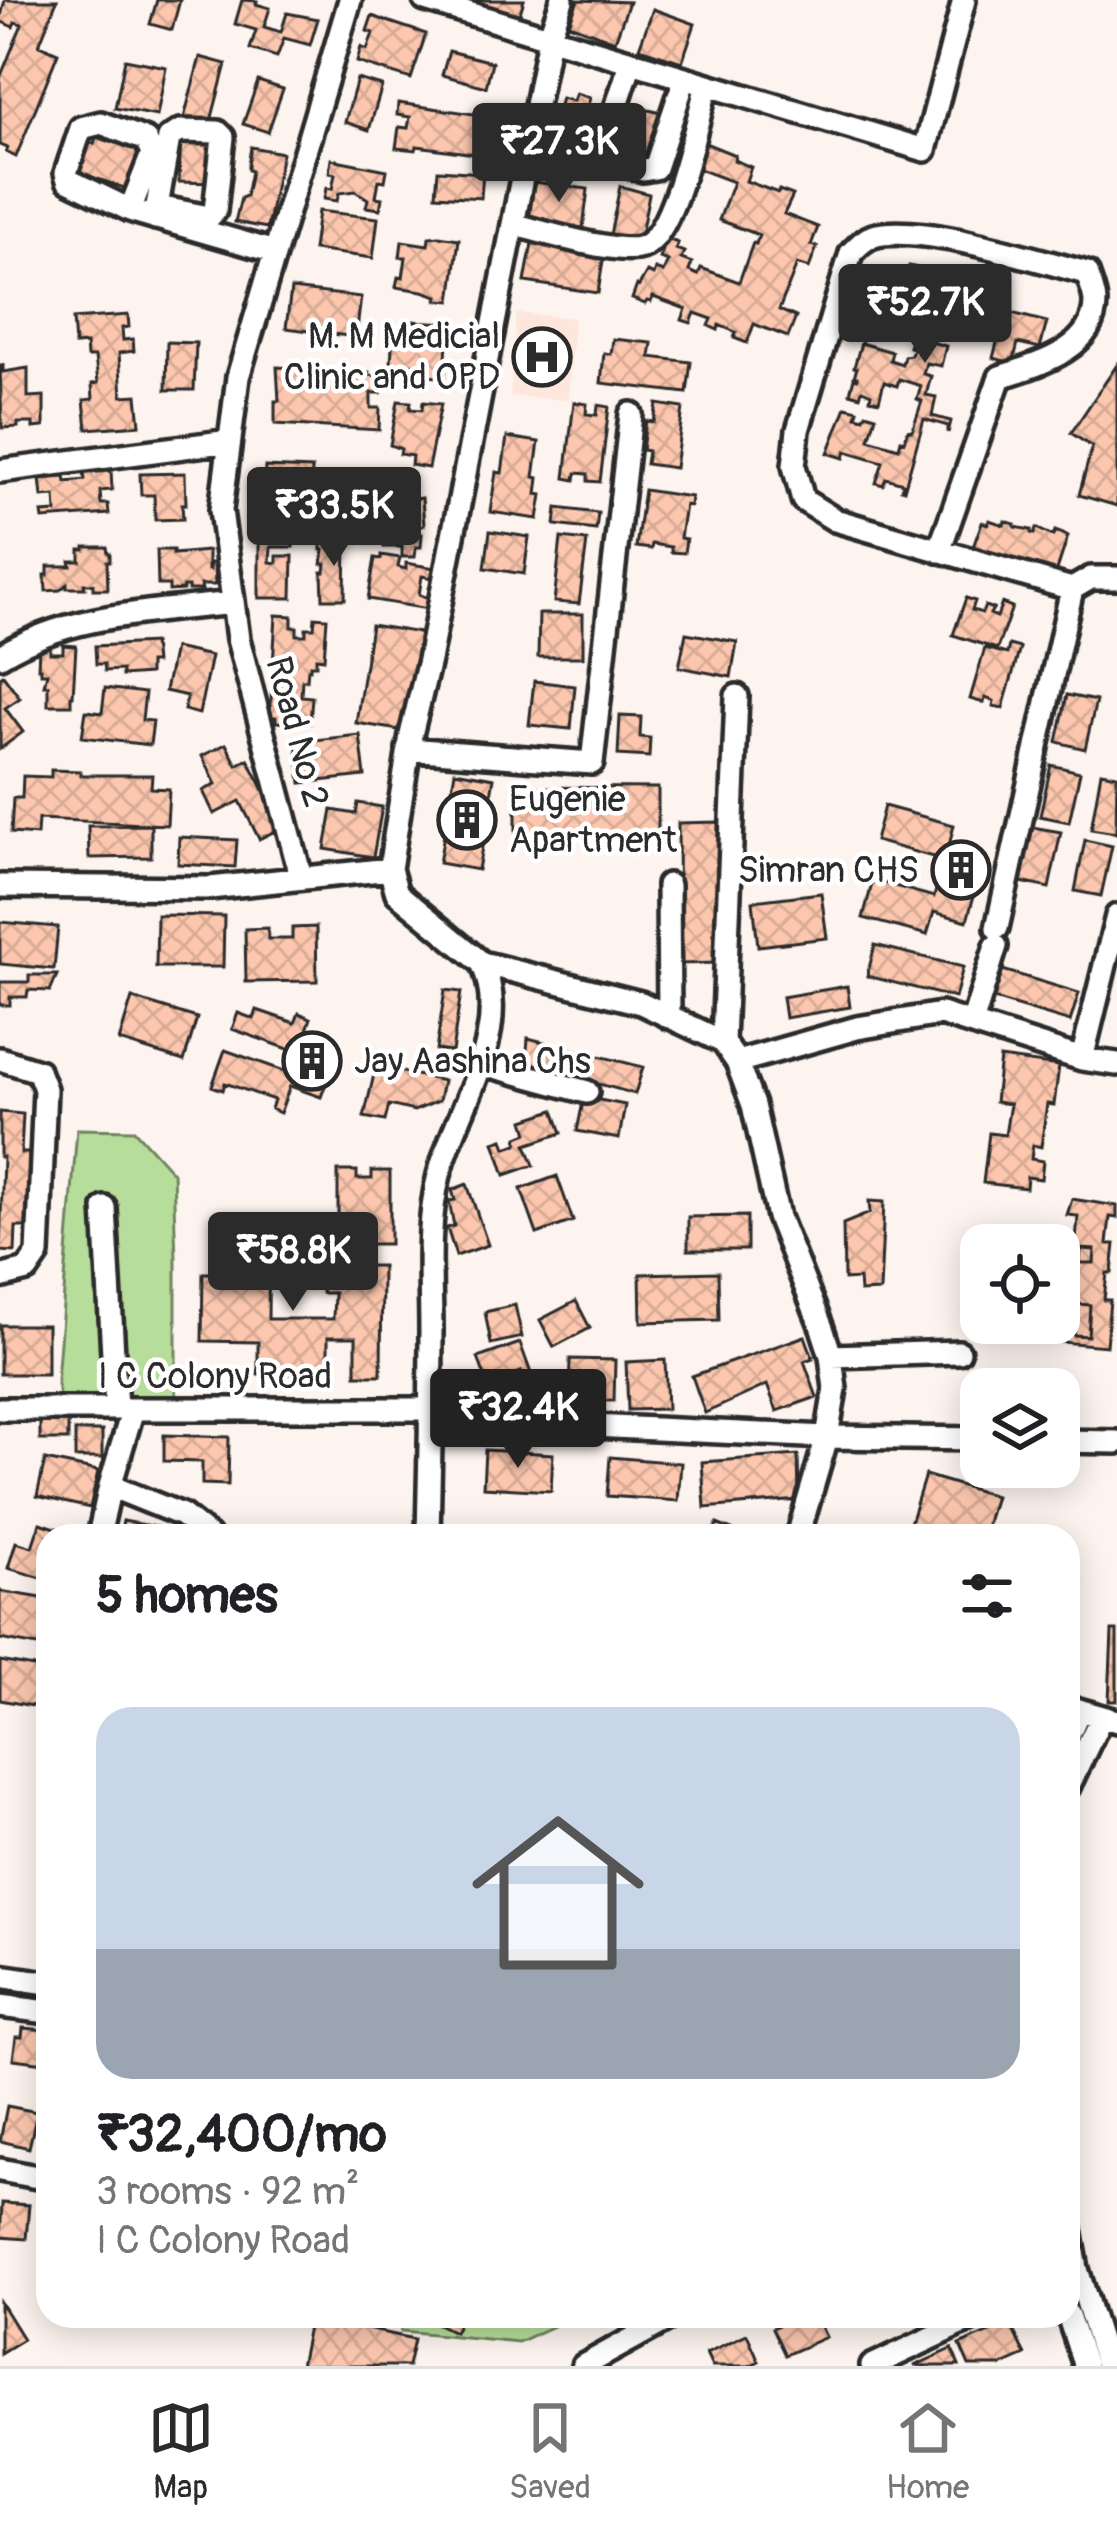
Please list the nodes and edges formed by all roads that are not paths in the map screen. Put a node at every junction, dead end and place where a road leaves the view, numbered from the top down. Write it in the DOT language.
graph roads {
  1 [pos="350,0"];
  2 [pos="425,0"];
  3 [pos="562,0"];
  4 [pos="964,0"];
  5 [pos="549,38"];
  6 [pos="631,62"];
  7 [pos="696,81"];
  8 [pos="130,210"];
  9 [pos="156,212"];
  10 [pos="513,224"];
  11 [pos="275,252"];
  12 [pos="631,414"];
  13 [pos="230,441"];
  14 [pos="0,471"];
  15 [pos="939,551"];
  16 [pos="1117,578"];
  17 [pos="1072,589"];
  18 [pos="233,603"];
  19 [pos="0,656"];
  20 [pos="737,696"];
  21 [pos="409,748"];
  22 [pos="389,868"];
  23 [pos="301,877"];
  24 [pos="668,885"];
  25 [pos="0,886"];
  26 [pos="1117,916"];
  27 [pos="482,963"];
  28 [pos="669,1016"];
  29 [pos="972,1024"];
  30 [pos="723,1042"];
  31 [pos="0,1059"];
  32 [pos="1082,1059"];
  33 [pos="737,1062"];
  34 [pos="480,1063"];
  35 [pos="1117,1064"];
  36 [pos="587,1092"];
  37 [pos="105,1208"];
  38 [pos="0,1277"];
  39 [pos="959,1352"];
  40 [pos="831,1356"];
  41 [pos="0,1408"];
  42 [pos="124,1408"];
  43 [pos="431,1408"];
  44 [pos="827,1436"];
  45 [pos="960,1439"];
  46 [pos="1080,1441"];
  47 [pos="1117,1442"];
  48 [pos="110,1486"];
  49 [pos="102,1524"];
  50 [pos="193,1524"];
  51 [pos="428,1524"];
  52 [pos="801,1524"];
  53 [pos="1091,1714"];
  54 [pos="1080,1749"];
  55 [pos="0,1976"];
  56 [pos="36,1981"];
  57 [pos="0,2006"];
  58 [pos="36,2010"];
  59 [pos="0,2170"];
  60 [pos="36,2178"];
  61 [pos="1080,2293"];
  62 [pos="652,2328"];
  63 [pos="953,2328"];
  64 [pos="1072,2328"];
  65 [pos="583,2366"];
  66 [pos="872,2366"];
  67 [pos="1085,2366"];
  68 [pos="1107,2366"];
  1 -- 11 [label="street, Road No 2"];
  2 -- 5 [label="street"];
  3 -- 5 [label="street"];
  4 -- 7 [label="street"];
  5 -- 6 [label="street"];
  5 -- 10 [label="street"];
  6 -- 7 [label="street"];
  6 -- 7 [label="street"];
  7 -- 10 [label="street"];
  8 -- 8 [label="street"];
  8 -- 9 [label="street"];
  9 -- 9 [label="street"];
  9 -- 11 [label="street"];
  10 -- 21 [label="street"];
  11 -- 13 [label="street, Road No 2"];
  12 -- 21 [label="street"];
  13 -- 14 [label="street"];
  13 -- 18 [label="street, Road No 2"];
  15 -- 15 [label="street"];
  15 -- 17 [label="street"];
  16 -- 17 [label="street"];
  17 -- 29 [label="street"];
  18 -- 19 [label="street"];
  18 -- 23 [label="street, Road No 2"];
  20 -- 30 [label="street"];
  21 -- 22 [label="street"];
  22 -- 23 [label="street"];
  22 -- 27 [label="street"];
  23 -- 25 [label="street"];
  24 -- 28 [label="street"];
  26 -- 32 [label="street"];
  27 -- 28 [label="street"];
  27 -- 34 [label="street"];
  28 -- 30 [label="street"];
  29 -- 32 [label="street"];
  29 -- 33 [label="street"];
  30 -- 33 [label="street"];
  31 -- 38 [label="street"];
  32 -- 35 [label="street"];
  33 -- 40 [label="street"];
  34 -- 36 [label="street"];
  34 -- 43 [label="street"];
  37 -- 42 [label="street"];
  39 -- 40 [label="street"];
  40 -- 44 [label="street"];
  41 -- 42 [label="street, I C Colony Road"];
  42 -- 43 [label="street, I C Colony Road"];
  42 -- 48 [label="street"];
  43 -- 44 [label="street, I C Colony Road"];
  43 -- 51 [label="street"];
  44 -- 45 [label="street, I C Colony Road"];
  44 -- 52 [label="street"];
  46 -- 47 [label="street"];
  48 -- 49 [label="street"];
  48 -- 50 [label="street"];
  53 -- 54 [label="street"];
  55 -- 56 [label="street"];
  57 -- 58 [label="street"];
  59 -- 60 [label="street"];
  61 -- 68 [label="street"];
  62 -- 65 [label="street"];
  63 -- 66 [label="street"];
  64 -- 67 [label="street"];
}
